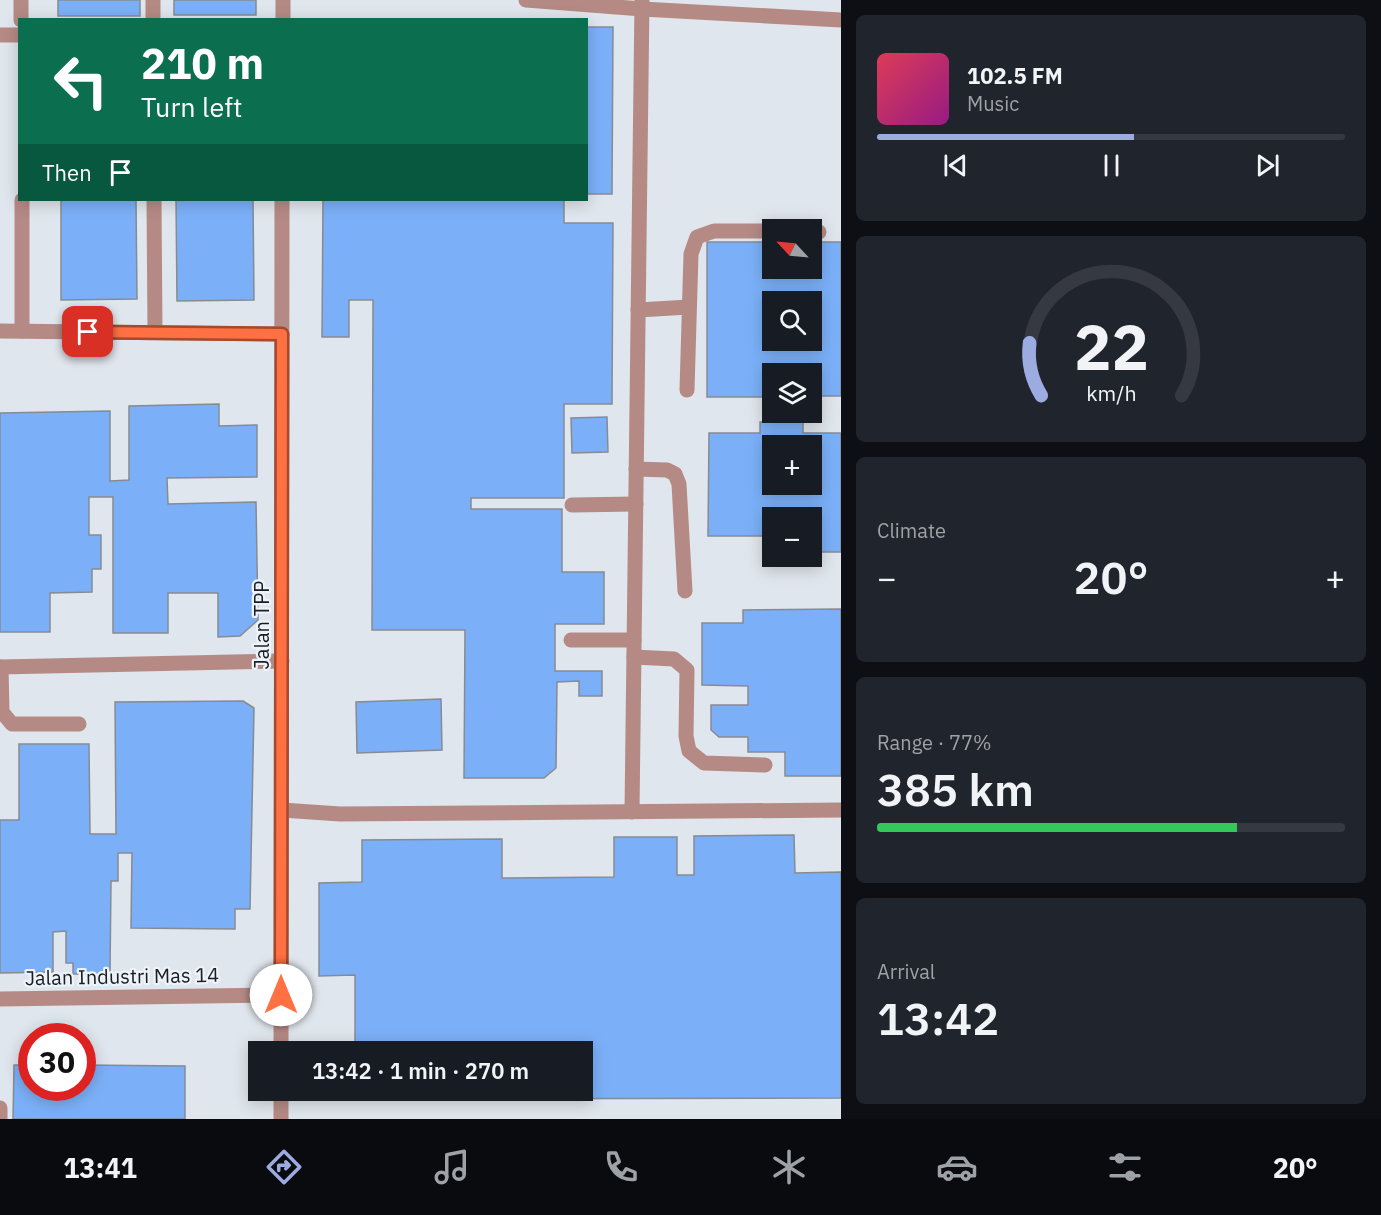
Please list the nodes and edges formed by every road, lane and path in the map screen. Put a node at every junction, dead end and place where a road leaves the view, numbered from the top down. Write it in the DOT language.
graph roads {
  1 [pos="21,0"];
  2 [pos="153,0"];
  3 [pos="283,0"];
  4 [pos="526,0"];
  5 [pos="642,4"];
  6 [pos="21,18"];
  7 [pos="153,18"];
  8 [pos="283,18"];
  9 [pos="841,20"];
  10 [pos="0,35"];
  11 [pos="18,35"];
  12 [pos="22,201"];
  13 [pos="154,201"];
  14 [pos="282,201"];
  15 [pos="762,231"];
  16 [pos="689,307"];
  17 [pos="638,310"];
  18 [pos="0,331"];
  19 [pos="22,331"];
  20 [pos="155,332"];
  21 [pos="282,334"];
  22 [pos="687,390"];
  23 [pos="636,469"];
  24 [pos="636,504"];
  25 [pos="572,505"];
  26 [pos="684,591"];
  27 [pos="571,640"];
  28 [pos="634,640"];
  29 [pos="634,657"];
  30 [pos="282,661"];
  31 [pos="1,667"];
  32 [pos="79,724"];
  33 [pos="765,765"];
  34 [pos="282,810"];
  35 [pos="841,810"];
  36 [pos="632,812"];
  37 [pos="281,995"];
  38 [pos="0,999"];
  39 [pos="281,1041"];
  40 [pos="281,1101"];
  41 [pos="0,1107"];
  42 [pos="0,1119"];
  43 [pos="281,1119"];
  1 -- 6 [label="street"];
  2 -- 7 [label="street"];
  3 -- 8 [label="street"];
  4 -- 5 [label="street"];
  5 -- 9 [label="street"];
  5 -- 17 [label="street"];
  10 -- 11 [label="street"];
  12 -- 19 [label="street"];
  13 -- 20 [label="street"];
  14 -- 21 [label="street, Jalan TPP"];
  15 -- 16 [label="street"];
  16 -- 17 [label="street"];
  16 -- 22 [label="street"];
  17 -- 23 [label="street"];
  18 -- 19 [label="street"];
  19 -- 20 [label="street"];
  20 -- 21 [label="street"];
  21 -- 30 [label="street, Jalan TPP"];
  23 -- 24 [label="street"];
  23 -- 26 [label="street"];
  24 -- 25 [label="street"];
  24 -- 28 [label="street"];
  27 -- 28 [label="street"];
  28 -- 29 [label="street"];
  29 -- 33 [label="street"];
  29 -- 36 [label="street"];
  30 -- 31 [label="street"];
  30 -- 34 [label="street, Jalan TPP"];
  31 -- 32 [label="street"];
  34 -- 36 [label="street"];
  34 -- 37 [label="street, Jalan TPP"];
  35 -- 36 [label="street"];
  37 -- 38 [label="street, Jalan Industri Mas 14"];
  37 -- 39 [label="street, Jalan TPP"];
  40 -- 43 [label="street"];
  41 -- 42 [label="street"];
}
